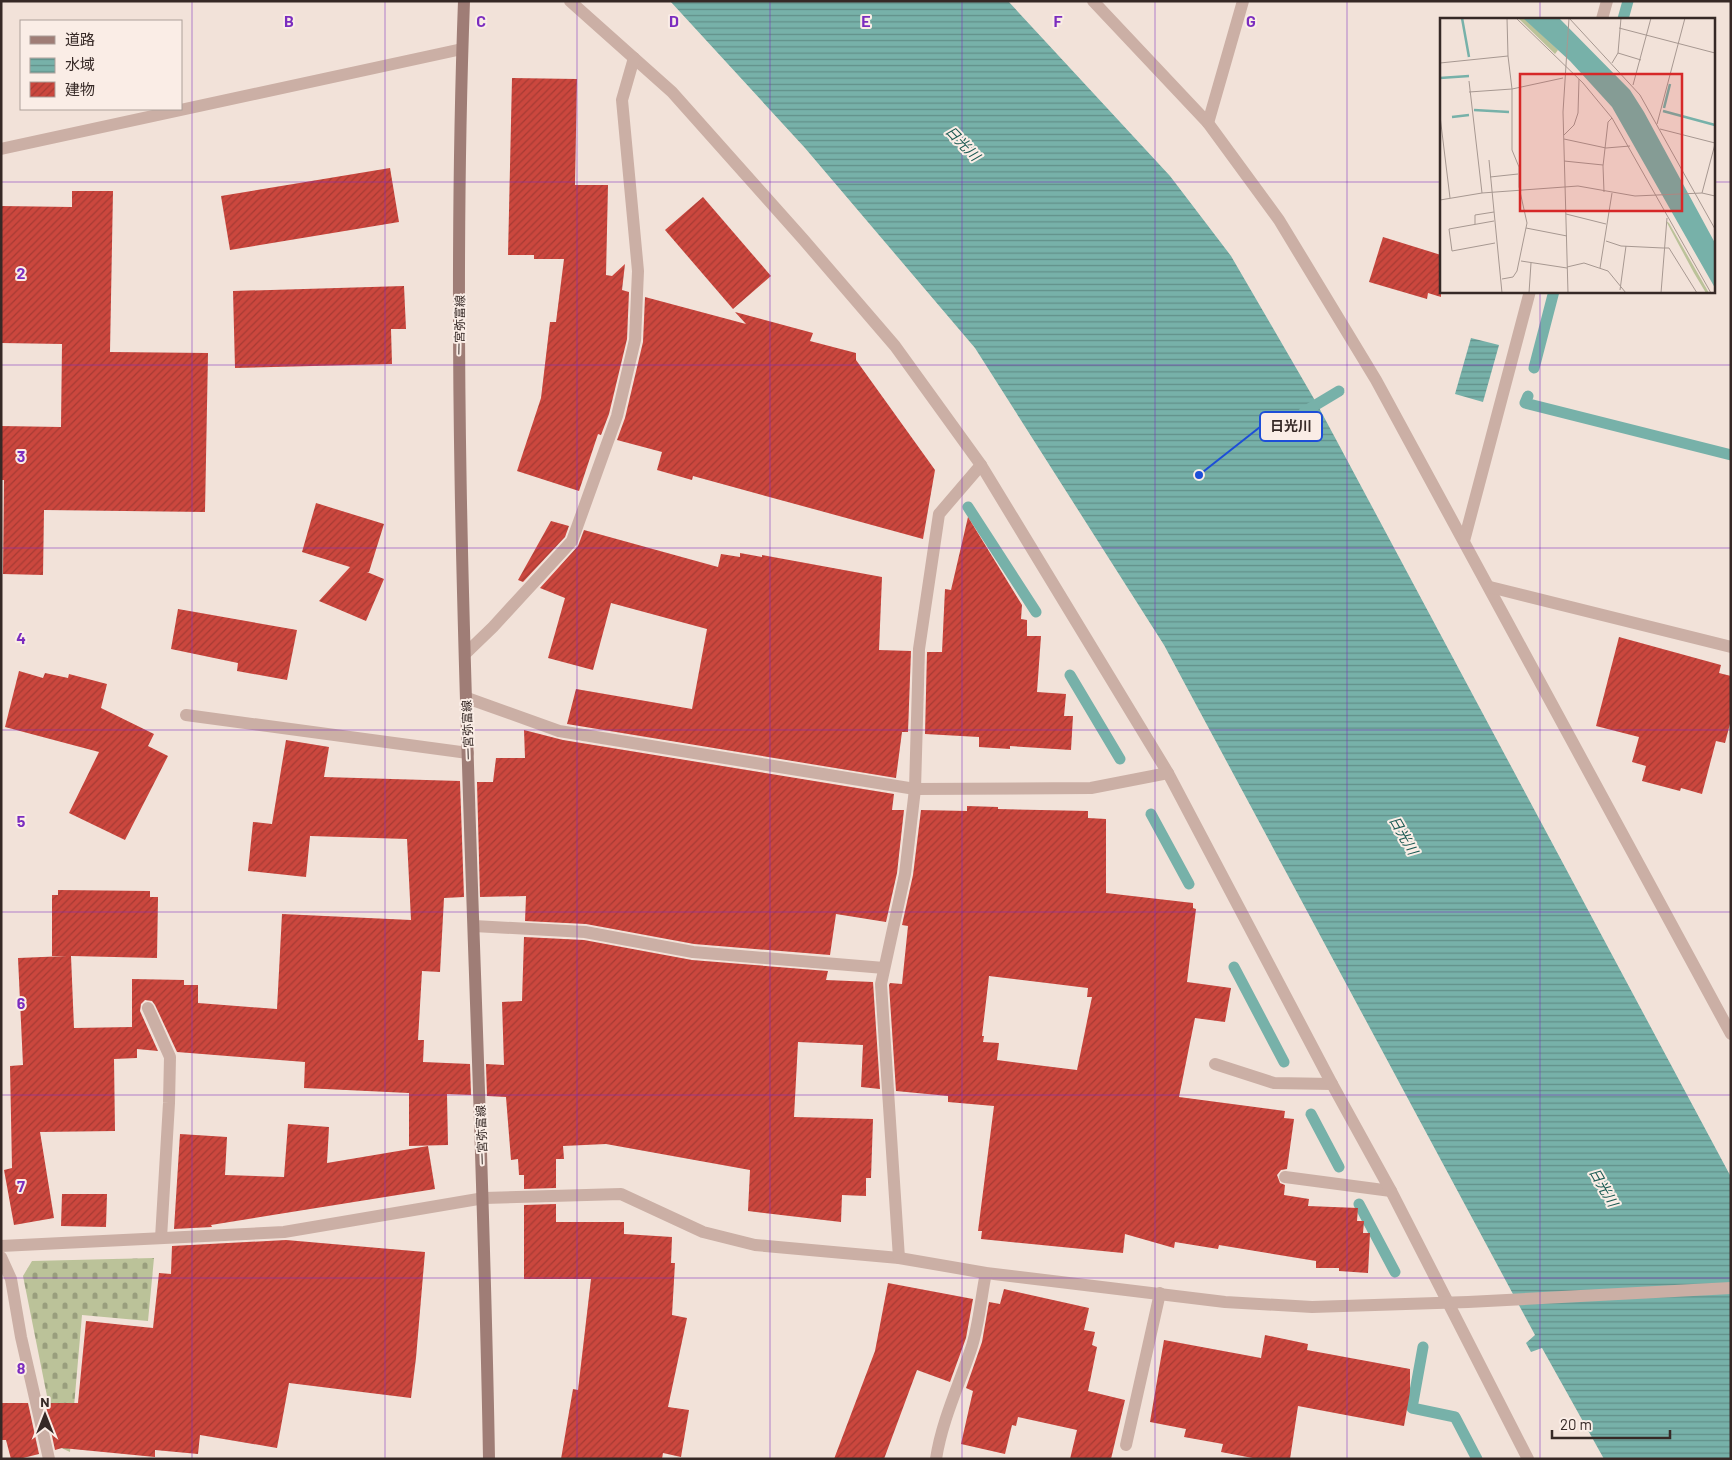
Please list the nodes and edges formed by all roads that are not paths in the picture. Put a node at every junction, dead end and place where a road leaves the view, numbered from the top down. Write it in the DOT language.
graph roads {
  1 [pos="464,1"];
  2 [pos="570,1"];
  3 [pos="1093,1"];
  4 [pos="1242,1"];
  5 [pos="1607,1"];
  6 [pos="1602,18"];
  7 [pos="462,49"];
  8 [pos="634,58"];
  9 [pos="1208,124"];
  10 [pos="1,150"];
  11 [pos="1530,292"];
  12 [pos="981,465"];
  13 [pos="1464,540"];
  14 [pos="1490,587"];
  15 [pos="1731,647"];
  16 [pos="465,654"];
  17 [pos="466,698"];
  18 [pos="186,715"];
  19 [pos="468,753"];
  20 [pos="1168,773"];
  21 [pos="915,789"];
  22 [pos="474,926"];
  23 [pos="884,968"];
  24 [pos="148,1008"];
  25 [pos="1731,1034"];
  26 [pos="1215,1064"];
  27 [pos="1332,1084"];
  28 [pos="1285,1177"];
  29 [pos="1391,1190"];
  30 [pos="484,1198"];
  31 [pos="161,1238"];
  32 [pos="1,1246"];
  33 [pos="1,1257"];
  34 [pos="898,1258"];
  35 [pos="986,1272"];
  36 [pos="1731,1288"];
  37 [pos="1160,1293"];
  38 [pos="1449,1302"];
  39 [pos="1126,1445"];
  40 [pos="49,1459"];
  41 [pos="489,1459"];
  42 [pos="936,1459"];
  43 [pos="1528,1459"];
  1 -- 7 [label="main road, 一宮弥富線"];
  2 -- 8 [label="street"];
  3 -- 9 [label="street"];
  4 -- 9 [label="street"];
  5 -- 6 [label="street"];
  7 -- 10 [label="street"];
  7 -- 16 [label="main road, 一宮弥富線"];
  8 -- 12 [label="street"];
  8 -- 16 [label="street"];
  9 -- 13 [label="street"];
  11 -- 13 [label="street"];
  12 -- 20 [label="street"];
  12 -- 21 [label="street"];
  13 -- 14 [label="street"];
  14 -- 15 [label="street"];
  14 -- 25 [label="street"];
  16 -- 17 [label="main road, 一宮弥富線"];
  17 -- 19 [label="main road, 一宮弥富線"];
  17 -- 21 [label="street"];
  18 -- 19 [label="street"];
  19 -- 22 [label="main road, 一宮弥富線"];
  20 -- 21 [label="street"];
  20 -- 27 [label="street"];
  21 -- 23 [label="street"];
  22 -- 23 [label="street"];
  22 -- 30 [label="main road, 一宮弥富線"];
  23 -- 34 [label="street"];
  24 -- 31 [label="street"];
  26 -- 27 [label="street"];
  27 -- 29 [label="street"];
  28 -- 29 [label="street"];
  29 -- 38 [label="street"];
  30 -- 31 [label="street"];
  30 -- 34 [label="street"];
  30 -- 41 [label="main road, 一宮弥富線"];
  31 -- 32 [label="street"];
  33 -- 40 [label="street"];
  34 -- 35 [label="street"];
  35 -- 37 [label="street"];
  35 -- 42 [label="street"];
  36 -- 38 [label="street"];
  37 -- 38 [label="street"];
  37 -- 39 [label="street"];
  38 -- 43 [label="street"];
}
